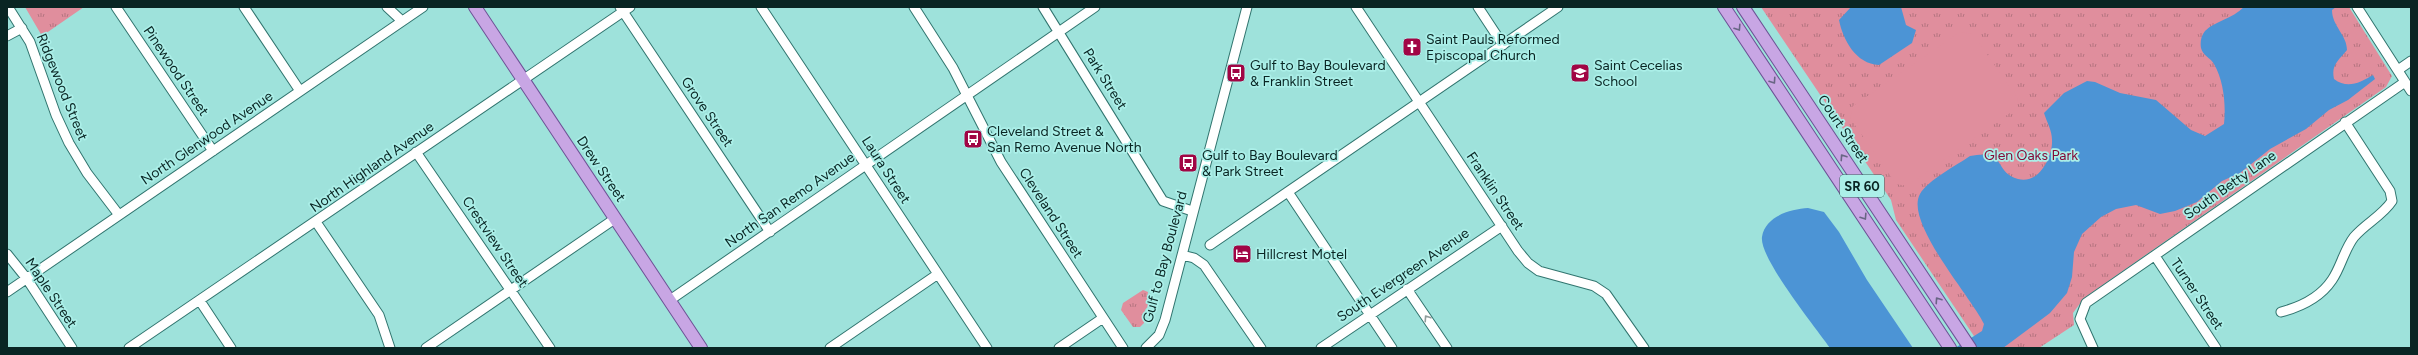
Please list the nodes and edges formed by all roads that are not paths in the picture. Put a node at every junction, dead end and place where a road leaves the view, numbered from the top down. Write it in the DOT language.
graph roads {
  1 [pos="8,7"];
  2 [pos="116,7"];
  3 [pos="244,7"];
  4 [pos="387,7"];
  5 [pos="423,7"];
  6 [pos="475,7"];
  7 [pos="762,7"];
  8 [pos="914,7"];
  9 [pos="1043,7"];
  10 [pos="1095,7"];
  11 [pos="1246,7"];
  12 [pos="1356,7"];
  13 [pos="1478,7"];
  14 [pos="1558,7"];
  15 [pos="1724,7"];
  16 [pos="1743,7"];
  17 [pos="2357,7"];
  18 [pos="624,8"];
  19 [pos="402,21"];
  20 [pos="22,28"];
  21 [pos="1059,32"];
  22 [pos="7,36"];
  23 [pos="1764,40"];
  24 [pos="1503,45"];
  25 [pos="1752,48"];
  26 [pos="2411,61"];
  27 [pos="2398,70"];
  28 [pos="523,80"];
  29 [pos="2405,82"];
  30 [pos="300,91"];
  31 [pos="2411,91"];
  32 [pos="967,96"];
  33 [pos="1418,101"];
  34 [pos="2345,122"];
  35 [pos="1832,141"];
  36 [pos="1820,150"];
  37 [pos="213,151"];
  38 [pos="416,152"];
  39 [pos="866,164"];
  40 [pos="1288,192"];
  41 [pos="1192,211"];
  42 [pos="119,215"];
  43 [pos="616,218"];
  44 [pos="316,222"];
  45 [pos="1502,226"];
  46 [pos="770,232"];
  47 [pos="1210,245"];
  48 [pos="7,254"];
  49 [pos="1182,255"];
  50 [pos="2155,256"];
  51 [pos="938,274"];
  52 [pos="26,279"];
  53 [pos="1407,289"];
  54 [pos="511,290"];
  55 [pos="7,292"];
  56 [pos="200,300"];
  57 [pos="670,300"];
  58 [pos="2281,312"];
  59 [pos="1369,314"];
  60 [pos="1103,318"];
  61 [pos="1948,345"];
  62 [pos="72,348"];
  63 [pos="129,348"];
  64 [pos="231,348"];
  65 [pos="390,348"];
  66 [pos="426,348"];
  67 [pos="550,348"];
  68 [pos="701,348"];
  69 [pos="830,348"];
  70 [pos="987,348"];
  71 [pos="1059,348"];
  72 [pos="1123,348"];
  73 [pos="1146,348"];
  74 [pos="1261,348"];
  75 [pos="1321,348"];
  76 [pos="1392,348"];
  77 [pos="1447,348"];
  78 [pos="1644,348"];
  79 [pos="1970,348"];
  80 [pos="2093,348"];
  81 [pos="2216,348"];
  1 -- 20 [label="street, Ridgewood Street"];
  2 -- 37 [label="street, Pinewood Street"];
  3 -- 30 [label="street"];
  4 -- 19 [label="street"];
  5 -- 19 [label="street, North Glenwood Avenue"];
  6 -- 28 [label="main road, Drew Street"];
  7 -- 39 [label="street, Laura Street"];
  8 -- 32 [label="street, Cleveland Street"];
  9 -- 21 [label="street, Park Street"];
  10 -- 21 [label="street, North San Remo Avenue"];
  11 -- 41 [label="street, Gulf to Bay Boulevard"];
  12 -- 33 [label="street, Franklin Street"];
  13 -- 24 [label="street"];
  14 -- 24 [label="street"];
  15 -- 25 [label="main road, SR 60, one-way"];
  16 -- 23 [label="main road, Court Street / SR 60"];
  17 -- 27 [label="street"];
  18 -- 28 [label="street, North Highland Avenue"];
  18 -- 46 [label="street, Grove Street"];
  19 -- 30 [label="street, North Glenwood Avenue"];
  20 -- 22 [label="street"];
  20 -- 42 [label="street, Ridgewood Street"];
  21 -- 32 [label="street, North San Remo Avenue"];
  21 -- 41 [label="street, Park Street"];
  23 -- 25 [label="street"];
  23 -- 35 [label="main road, Court Street / SR 60"];
  24 -- 33 [label="street"];
  25 -- 36 [label="main road, SR 60, one-way"];
  26 -- 27 [label="street"];
  27 -- 29 [label="street"];
  28 -- 38 [label="street, North Highland Avenue"];
  28 -- 43 [label="main road, Drew Street"];
  29 -- 31 [label="street"];
  29 -- 34 [label="street, South Betty Lane"];
  30 -- 37 [label="street, North Glenwood Avenue"];
  32 -- 39 [label="street, North San Remo Avenue"];
  32 -- 60 [label="street, Cleveland Street"];
  33 -- 40 [label="street"];
  33 -- 45 [label="street, Franklin Street"];
  34 -- 50 [label="street, South Betty Lane"];
  34 -- 58 [label="street"];
  35 -- 36 [label="street"];
  79 -- 35 [label="main road, Court Street / SR 60, one-way"];
  36 -- 61 [label="main road, SR 60, one-way"];
  37 -- 42 [label="street, North Glenwood Avenue"];
  38 -- 44 [label="street, North Highland Avenue"];
  38 -- 54 [label="street, Crestview Street"];
  39 -- 46 [label="street, North San Remo Avenue"];
  39 -- 51 [label="street, Laura Street"];
  40 -- 47 [label="street"];
  40 -- 59 [label="street"];
  41 -- 49 [label="street, Gulf to Bay Boulevard"];
  42 -- 52 [label="street, North Glenwood Avenue"];
  43 -- 54 [label="street"];
  43 -- 57 [label="main road, Drew Street"];
  44 -- 56 [label="street, North Highland Avenue"];
  44 -- 65 [label="street"];
  45 -- 53 [label="street, South Evergreen Avenue"];
  45 -- 78 [label="street, Franklin Street"];
  46 -- 57 [label="street, North San Remo Avenue"];
  48 -- 52 [label="street, Maple Street"];
  49 -- 73 [label="street, Gulf to Bay Boulevard"];
  49 -- 74 [label="street"];
  50 -- 80 [label="street, South Betty Lane"];
  50 -- 81 [label="street, Turner Street"];
  51 -- 69 [label="street"];
  51 -- 70 [label="street, Laura Street"];
  52 -- 55 [label="street, North Glenwood Avenue"];
  52 -- 62 [label="street, Maple Street"];
  53 -- 59 [label="street, South Evergreen Avenue"];
  77 -- 53 [label="street, one-way"];
  54 -- 66 [label="street"];
  54 -- 67 [label="street, Crestview Street"];
  56 -- 63 [label="street, North Highland Avenue"];
  56 -- 64 [label="street"];
  57 -- 68 [label="main road, Drew Street"];
  59 -- 75 [label="street, South Evergreen Avenue"];
  59 -- 76 [label="street"];
  60 -- 71 [label="street"];
  60 -- 72 [label="street, Cleveland Street"];
}
